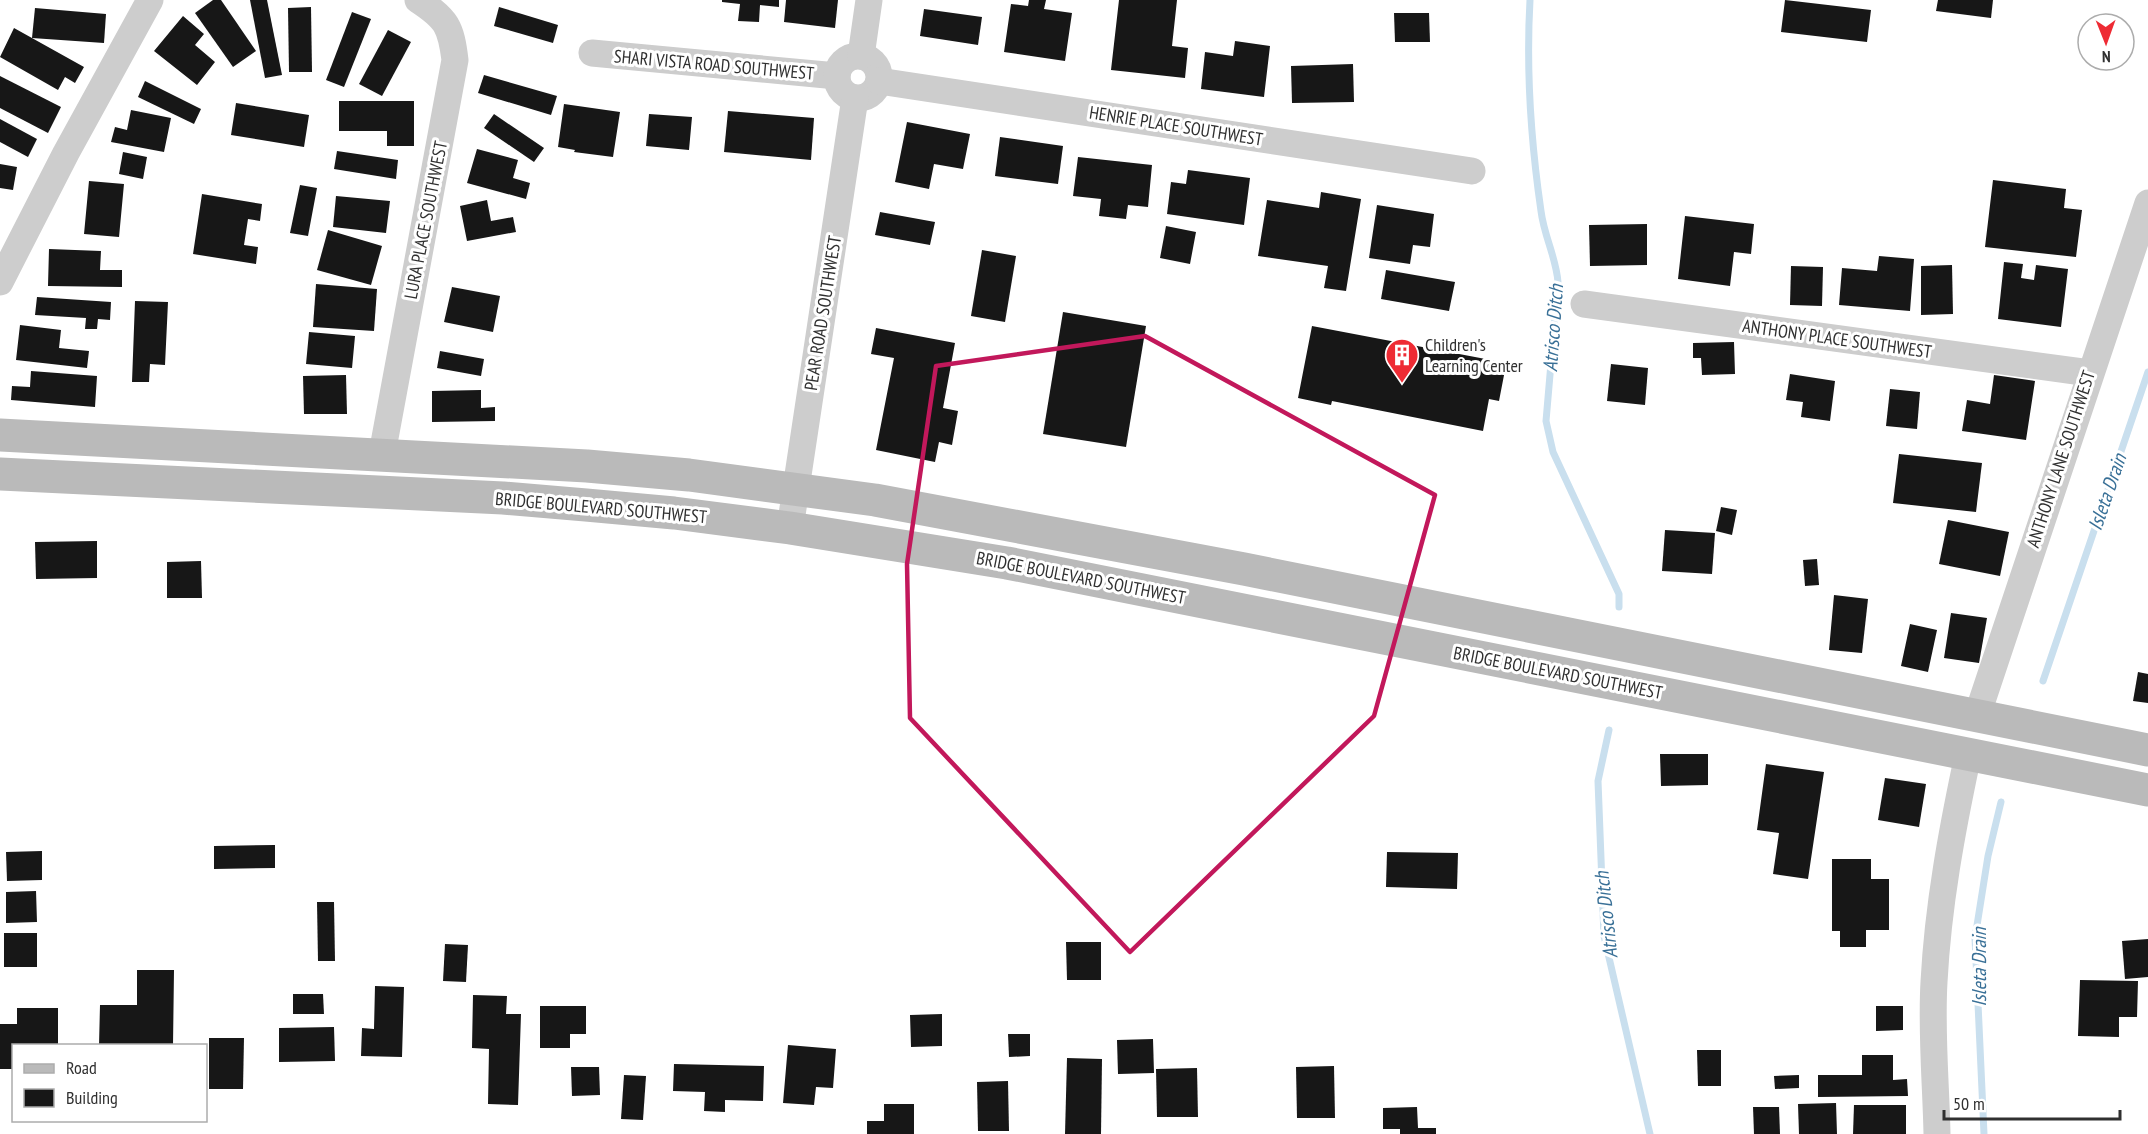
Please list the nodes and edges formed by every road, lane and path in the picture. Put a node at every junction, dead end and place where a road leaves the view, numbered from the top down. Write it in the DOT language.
graph roads {
  1 [pos="150,0"];
  2 [pos="418,0"];
  3 [pos="869,0"];
  4 [pos="592,53"];
  5 [pos="861,56"];
  6 [pos="837,76"];
  7 [pos="879,81"];
  8 [pos="855,98"];
  9 [pos="1472,171"];
  10 [pos="2148,203"];
  11 [pos="0,282"];
  12 [pos="1584,304"];
  13 [pos="2090,373"];
  14 [pos="0,435"];
  15 [pos="382,454"];
  16 [pos="0,474"];
  17 [pos="796,489"];
  18 [pos="790,528"];
  19 [pos="1977,716"];
  20 [pos="2148,750"];
  21 [pos="1968,755"];
  22 [pos="2148,790"];
  23 [pos="1937,1134"];
  1 -- 11 [label="street"];
  2 -- 15 [label="street, LURA PLACE SOUTHWEST"];
  3 -- 5 [label="street"];
  4 -- 6 [label="street, SHARI VISTA ROAD SOUTHWEST"];
  5 -- 6 [label="street"];
  5 -- 7 [label="street"];
  6 -- 8 [label="street"];
  7 -- 8 [label="street"];
  7 -- 9 [label="street, HENRIE PLACE SOUTHWEST"];
  8 -- 17 [label="street, PEAR ROAD SOUTHWEST"];
  10 -- 13 [label="street, ANTHONY LANE SOUTHWEST"];
  12 -- 13 [label="street, ANTHONY PLACE SOUTHWEST"];
  13 -- 19 [label="street, ANTHONY LANE SOUTHWEST"];
  14 -- 15 [label="main road"];
  15 -- 17 [label="main road"];
  16 -- 18 [label="main road, BRIDGE BOULEVARD SOUTHWEST"];
  17 -- 18 [label="street, PEAR ROAD SOUTHWEST"];
  17 -- 19 [label="main road"];
  18 -- 21 [label="main road, BRIDGE BOULEVARD SOUTHWEST"];
  19 -- 20 [label="main road"];
  21 -- 22 [label="main road, BRIDGE BOULEVARD SOUTHWEST"];
  21 -- 23 [label="street"];
}
